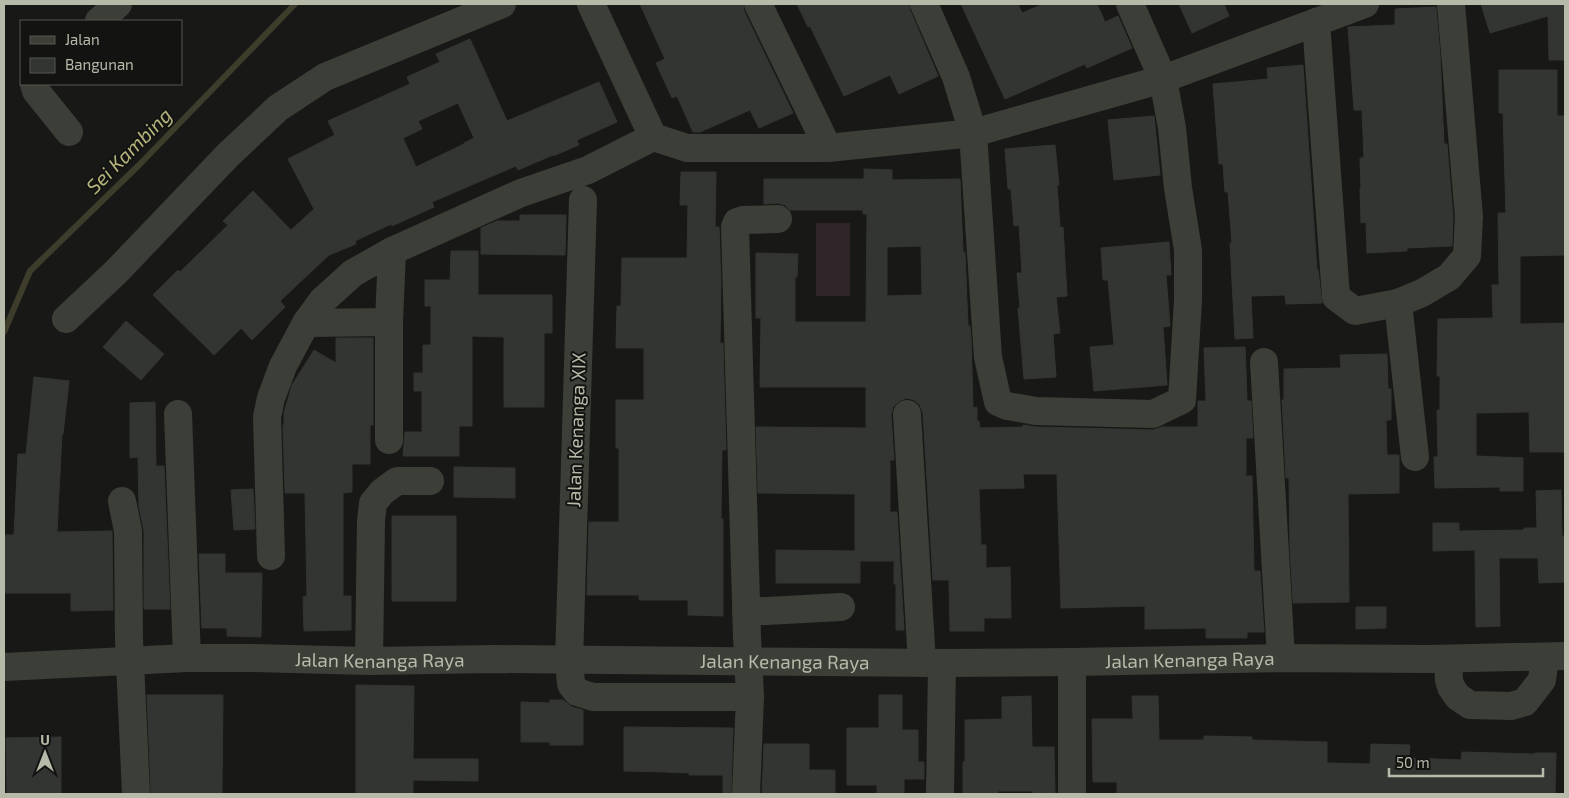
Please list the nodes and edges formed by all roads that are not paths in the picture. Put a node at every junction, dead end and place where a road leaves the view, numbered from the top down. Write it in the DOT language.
graph roads {
  1 [pos="118,4"];
  2 [pos="502,4"];
  3 [pos="591,4"];
  4 [pos="758,4"];
  5 [pos="924,4"];
  6 [pos="1130,4"];
  7 [pos="1365,4"];
  8 [pos="1450,4"];
  9 [pos="100,20"];
  10 [pos="1316,22"];
  11 [pos="1164,79"];
  12 [pos="34,85"];
  13 [pos="69,132"];
  14 [pos="974,133"];
  15 [pos="653,137"];
  16 [pos="828,148"];
  17 [pos="583,200"];
  18 [pos="778,219"];
  19 [pos="392,251"];
  20 [pos="1398,303"];
  21 [pos="66,319"];
  22 [pos="389,322"];
  23 [pos="306,323"];
  24 [pos="1264,362"];
  25 [pos="178,414"];
  26 [pos="906,414"];
  27 [pos="389,440"];
  28 [pos="1415,457"];
  29 [pos="430,481"];
  30 [pos="122,501"];
  31 [pos="271,556"];
  32 [pos="841,607"];
  33 [pos="746,612"];
  34 [pos="1555,656"];
  35 [pos="187,658"];
  36 [pos="1281,658"];
  37 [pos="1448,659"];
  38 [pos="131,660"];
  39 [pos="369,661"];
  40 [pos="569,661"];
  41 [pos="749,661"];
  42 [pos="1072,662"];
  43 [pos="932,663"];
  44 [pos="4,667"];
  45 [pos="750,697"];
  46 [pos="136,794"];
  47 [pos="746,794"];
  48 [pos="940,794"];
  49 [pos="1072,794"];
  1 -- 9 [label="street"];
  2 -- 21 [label="street"];
  3 -- 15 [label="street"];
  4 -- 16 [label="street"];
  5 -- 14 [label="street"];
  6 -- 11 [label="street"];
  7 -- 10 [label="street"];
  8 -- 20 [label="street"];
  10 -- 11 [label="street"];
  10 -- 20 [label="street"];
  11 -- 14 [label="street"];
  11 -- 14 [label="street"];
  12 -- 13 [label="street"];
  14 -- 16 [label="street"];
  15 -- 16 [label="street"];
  15 -- 19 [label="street"];
  17 -- 40 [label="street, Jalan Kenanga XIX"];
  18 -- 33 [label="street"];
  19 -- 22 [label="street"];
  19 -- 23 [label="street"];
  20 -- 28 [label="street"];
  22 -- 23 [label="street"];
  22 -- 27 [label="street"];
  23 -- 31 [label="street"];
  24 -- 36 [label="street"];
  25 -- 35 [label="street"];
  26 -- 43 [label="street"];
  29 -- 39 [label="street"];
  30 -- 38 [label="street"];
  32 -- 33 [label="street"];
  33 -- 41 [label="street"];
  34 -- 37 [label="street, Jalan Kenanga Raya"];
  34 -- 37 [label="street"];
  35 -- 38 [label="street, Jalan Kenanga Raya"];
  35 -- 39 [label="street, Jalan Kenanga Raya"];
  36 -- 37 [label="street, Jalan Kenanga Raya"];
  36 -- 42 [label="street, Jalan Kenanga Raya"];
  38 -- 44 [label="street, Jalan Kenanga Raya"];
  38 -- 46 [label="street"];
  39 -- 40 [label="street, Jalan Kenanga Raya"];
  40 -- 41 [label="street, Jalan Kenanga Raya"];
  40 -- 45 [label="street, Jalan Kenanga XIX"];
  41 -- 43 [label="street, Jalan Kenanga Raya"];
  41 -- 45 [label="street"];
  42 -- 43 [label="street, Jalan Kenanga Raya"];
  42 -- 49 [label="street"];
  43 -- 48 [label="street"];
  45 -- 47 [label="street"];
}
